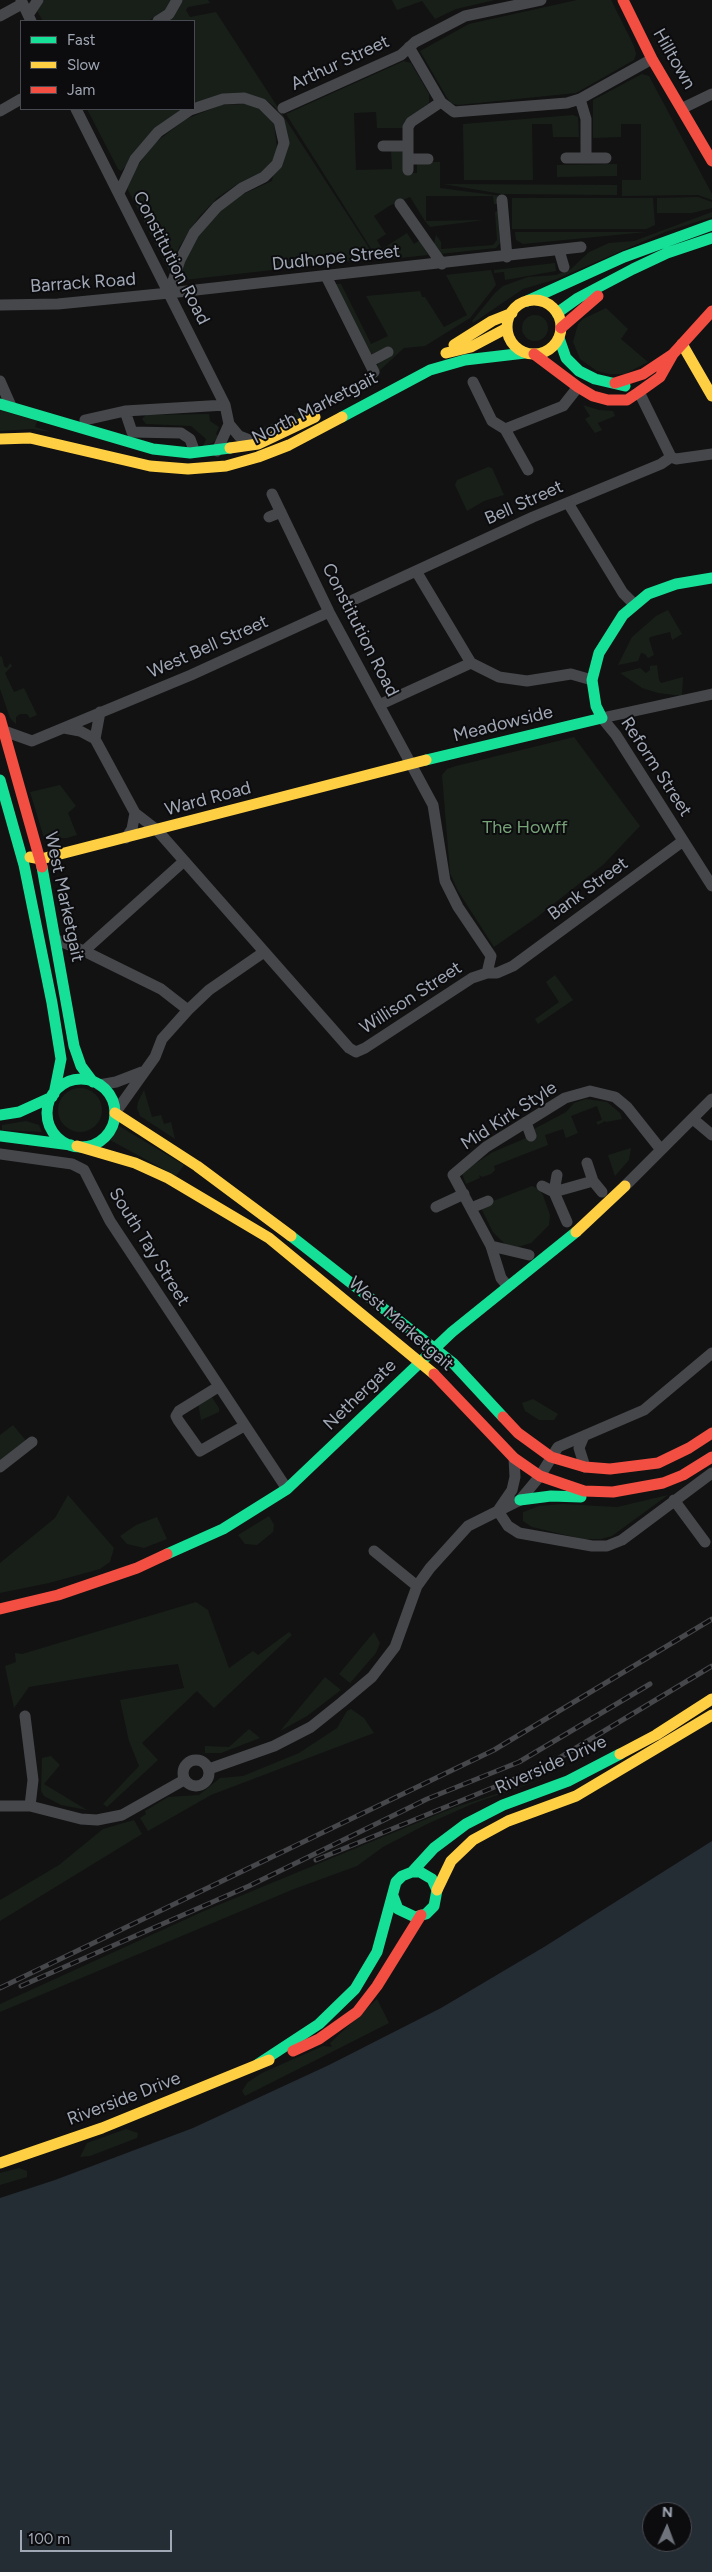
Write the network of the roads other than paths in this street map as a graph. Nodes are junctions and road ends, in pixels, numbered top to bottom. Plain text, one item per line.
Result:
1 (38, 0) edge
2 (177, 0) edge
3 (541, 0) edge
4 (623, 0) edge
5 (22, 2) edge
6 (0, 16) edge
7 (30, 18) edge
8 (160, 20) edge
9 (410, 47) junction
10 (652, 58) junction
11 (712, 94) edge
12 (580, 99) junction
13 (20, 100) edge
14 (441, 102) junction
15 (195, 108) edge
16 (283, 108) dead end
17 (683, 108) junction
18 (76, 110) edge
19 (190, 110) edge
20 (0, 111) edge
21 (383, 146) dead end
22 (408, 146) junction
23 (566, 158) dead end
24 (586, 158) junction
25 (606, 158) dead end
26 (428, 159) dead end
27 (712, 161) edge
28 (118, 193) junction
29 (502, 200) dead end
30 (400, 204) dead end
31 (712, 225) edge
32 (712, 238) edge
33 (581, 247) dead end
34 (559, 250) junction
35 (507, 257) junction
36 (442, 264) junction
37 (564, 267) dead end
38 (326, 276) junction
39 (610, 282) junction
40 (169, 293) junction
41 (527, 302) junction
42 (0, 305) edge
43 (712, 311) edge
44 (512, 313) junction
45 (557, 313) junction
46 (507, 328) junction
47 (560, 333) junction
48 (682, 344) junction
49 (388, 352) dead end
50 (530, 353) junction
51 (673, 354) junction
52 (439, 355) junction
53 (0, 381) edge
54 (615, 383) junction
55 (477, 384) dead end
56 (578, 387) junction
57 (639, 392) junction
58 (712, 396) edge
59 (5, 405) edge
60 (225, 405) junction
61 (125, 411) junction
62 (85, 420) dead end
63 (230, 424) junction
64 (505, 429) junction
65 (0, 439) edge
66 (258, 444) junction
67 (193, 447) dead end
68 (217, 451) junction
69 (712, 454) edge
70 (671, 457) junction
71 (528, 470) dead end
72 (272, 494) dead end
73 (568, 503) junction
74 (281, 512) junction
75 (269, 517) dead end
76 (416, 571) junction
77 (712, 578) edge
78 (353, 600) dead end
79 (634, 604) junction
80 (329, 612) junction
81 (471, 663) junction
82 (592, 680) junction
83 (712, 694) edge
84 (378, 705) junction
85 (100, 712) junction
86 (0, 718) edge
87 (602, 718) junction
88 (64, 728) junction
89 (2, 732) edge
90 (95, 739) junction
91 (412, 764) junction
92 (0, 780) edge
93 (135, 813) junction
94 (157, 830) junction
95 (126, 838) junction
96 (683, 841) junction
97 (18, 844) junction
98 (41, 859) junction
99 (183, 862) junction
100 (712, 886) edge
101 (57, 940) junction
102 (84, 951) junction
103 (264, 952) junction
104 (513, 966) joint
105 (487, 973) junction
106 (189, 1008) junction
107 (142, 1072) junction
108 (96, 1083) junction
109 (53, 1095) junction
110 (712, 1099) edge
111 (115, 1113) junction
112 (0, 1114) edge
113 (693, 1119) junction
114 (526, 1122) junction
115 (712, 1135) edge
116 (0, 1136) edge
117 (531, 1136) dead end
118 (74, 1146) junction
119 (658, 1146) dead end
120 (0, 1154) edge
121 (587, 1163) dead end
122 (557, 1175) dead end
123 (593, 1181) junction
124 (542, 1186) dead end
125 (625, 1186) joint
126 (554, 1192) junction
127 (602, 1192) dead end
128 (464, 1194) junction
129 (488, 1201) dead end
130 (436, 1207) dead end
131 (471, 1208) junction
132 (567, 1222) dead end
133 (491, 1246) junction
134 (529, 1255) dead end
135 (505, 1283) dead end
136 (452, 1332) junction
137 (435, 1348) junction
138 (712, 1353) edge
139 (421, 1361) junction
140 (453, 1363) junction
141 (218, 1387) junction
142 (244, 1426) junction
143 (712, 1433) edge
144 (584, 1436) junction
145 (32, 1442) dead end
146 (551, 1457) junction
147 (712, 1457) edge
148 (514, 1458) junction
149 (585, 1466) junction
150 (0, 1467) edge
151 (712, 1473) edge
152 (540, 1476) junction
153 (287, 1489) junction
154 (613, 1492) junction
155 (520, 1500) junction
156 (674, 1500) junction
157 (498, 1511) junction
158 (705, 1542) dead end
159 (374, 1551) dead end
160 (418, 1586) junction
161 (0, 1609) edge
162 (712, 1699) edge
163 (712, 1715) edge
164 (25, 1716) dead end
165 (209, 1769) junction
166 (184, 1780) junction
167 (0, 1806) edge
168 (30, 1806) junction
169 (412, 1872) junction
170 (438, 1890) junction
171 (393, 1896) junction
172 (421, 1915) junction
173 (258, 2064) junction
174 (0, 2163) edge

1 - 7 street
2 - 8 street
3 - 9 street, Arthur Street
4 - 10 main road, Hilltown
5 - 6 street
5 - 7 street
9 - 14 street
9 - 16 street, Arthur Street
10 - 12 street
10 - 17 main road, Hilltown
11 - 17 street
12 - 14 street
12 - 24 street
13 - 20 street
14 - 22 street
15 - 40 street
17 - 27 main road, Hilltown
18 - 28 street, Constitution Road
19 - 28 street
21 - 22 street
22 - 26 street
23 - 24 street
24 - 25 street
28 - 40 street, Constitution Road
29 - 35 street
30 - 36 street
31 - 41 main road
32 - 39 main road
33 - 34 street, Dudhope Street
34 - 35 street, Dudhope Street
34 - 37 street
35 - 36 street, Dudhope Street
36 - 38 street, Dudhope Street
38 - 40 street, Dudhope Street
38 - 49 street
39 - 45 main road
39 - 47 main road
40 - 42 street, Barrack Road
40 - 60 street, Constitution Road
41 - 44 main road
41 - 45 main road
43 - 48 main road
44 - 46 main road
44 - 52 main road, North Marketgait
45 - 47 main road
46 - 50 main road
46 - 52 main road, North Marketgait
47 - 50 main road
47 - 54 main road
48 - 51 main road
48 - 58 main road
50 - 56 main road
50 - 65 main road, North Marketgait
51 - 54 main road
51 - 57 main road
52 - 66 main road, North Marketgait
53 - 59 street
54 - 57 main road
55 - 64 street
56 - 57 main road
56 - 64 street
57 - 70 street
59 - 68 main road, North Marketgait
60 - 61 street
60 - 63 street, Constitution Road
61 - 62 street
61 - 67 street
63 - 66 street
63 - 68 street
64 - 71 street
66 - 68 main road, North Marketgait
69 - 70 street, Bell Street
70 - 73 street, Bell Street
72 - 74 street, Constitution Road
73 - 76 street, Bell Street
73 - 79 street
74 - 75 street
74 - 80 street, Constitution Road
76 - 78 street, Bell Street
76 - 81 street
77 - 79 main road
79 - 82 main road
80 - 84 street, Constitution Road
80 - 85 street, West Bell Street
81 - 82 street
81 - 84 street
82 - 87 main road
83 - 87 street, Meadowside
84 - 91 street, Constitution Road
85 - 88 street, West Bell Street
85 - 90 street
86 - 89 main road, West Marketgait
87 - 91 main road, Meadowside
87 - 96 street, Reform Street
88 - 89 street, West Bell Street
88 - 90 street
89 - 98 main road, West Marketgait
90 - 93 street
91 - 94 main road, Ward Road
91 - 105 street, Constitution Road
92 - 97 main road, West Marketgait
93 - 94 street
93 - 95 street
94 - 95 main road, Ward Road
94 - 99 street
95 - 98 main road, Ward Road
96 - 100 street, Reform Street
96 - 104 street, Bank Street
97 - 98 main road
97 - 109 main road, West Marketgait
98 - 101 main road, West Marketgait
99 - 102 street
99 - 103 street
101 - 102 street
101 - 108 main road, West Marketgait
102 - 106 street
103 - 105 street, Willison Street
103 - 106 street
104 - 105 street, Willison Street
106 - 107 street
107 - 108 street
107 - 111 street
108 - 109 main road
108 - 111 main road
109 - 112 main road
109 - 118 main road
110 - 113 street, Nethergate
111 - 118 main road
111 - 137 main road, West Marketgait
113 - 115 street
113 - 125 street, Nethergate
114 - 117 street
114 - 119 street, Mid Kirk Style
114 - 128 street, Mid Kirk Style
116 - 118 main road
118 - 139 main road, West Marketgait
120 - 141 street, South Tay Street
121 - 123 street
122 - 126 street
123 - 126 street
123 - 127 street
124 - 126 street
125 - 136 main road, Nethergate
126 - 132 street
128 - 130 street
128 - 131 street
129 - 131 street
131 - 133 street
133 - 134 street
133 - 135 street
136 - 137 main road, Nethergate
136 - 140 main road
137 - 139 main road, Nethergate
137 - 140 main road, West Marketgait
138 - 144 street
139 - 148 main road, West Marketgait
139 - 153 main road, Nethergate
140 - 146 main road, West Marketgait
141 - 142 street, South Tay Street
141 - 142 street
142 - 153 street
143 - 149 main road, West Marketgait
144 - 146 street
144 - 149 street
145 - 150 street
146 - 149 main road, West Marketgait
146 - 152 street
146 - 154 main road
147 - 154 main road, West Marketgait
148 - 152 main road, West Marketgait
148 - 157 street
151 - 156 street
152 - 154 main road, West Marketgait
152 - 155 street
153 - 161 main road, Nethergate
154 - 155 main road
155 - 157 street
156 - 157 street
156 - 158 street
157 - 160 street
159 - 160 street
160 - 165 street
162 - 169 main road, Riverside Drive
163 - 170 main road, Riverside Drive
164 - 168 street
165 - 166 street
165 - 166 street
166 - 168 street
167 - 168 street
169 - 170 main road
169 - 171 main road, Riverside Drive
170 - 172 main road, Riverside Drive
171 - 172 main road
171 - 173 main road, Riverside Drive
172 - 173 main road, Riverside Drive
173 - 174 main road, Riverside Drive

